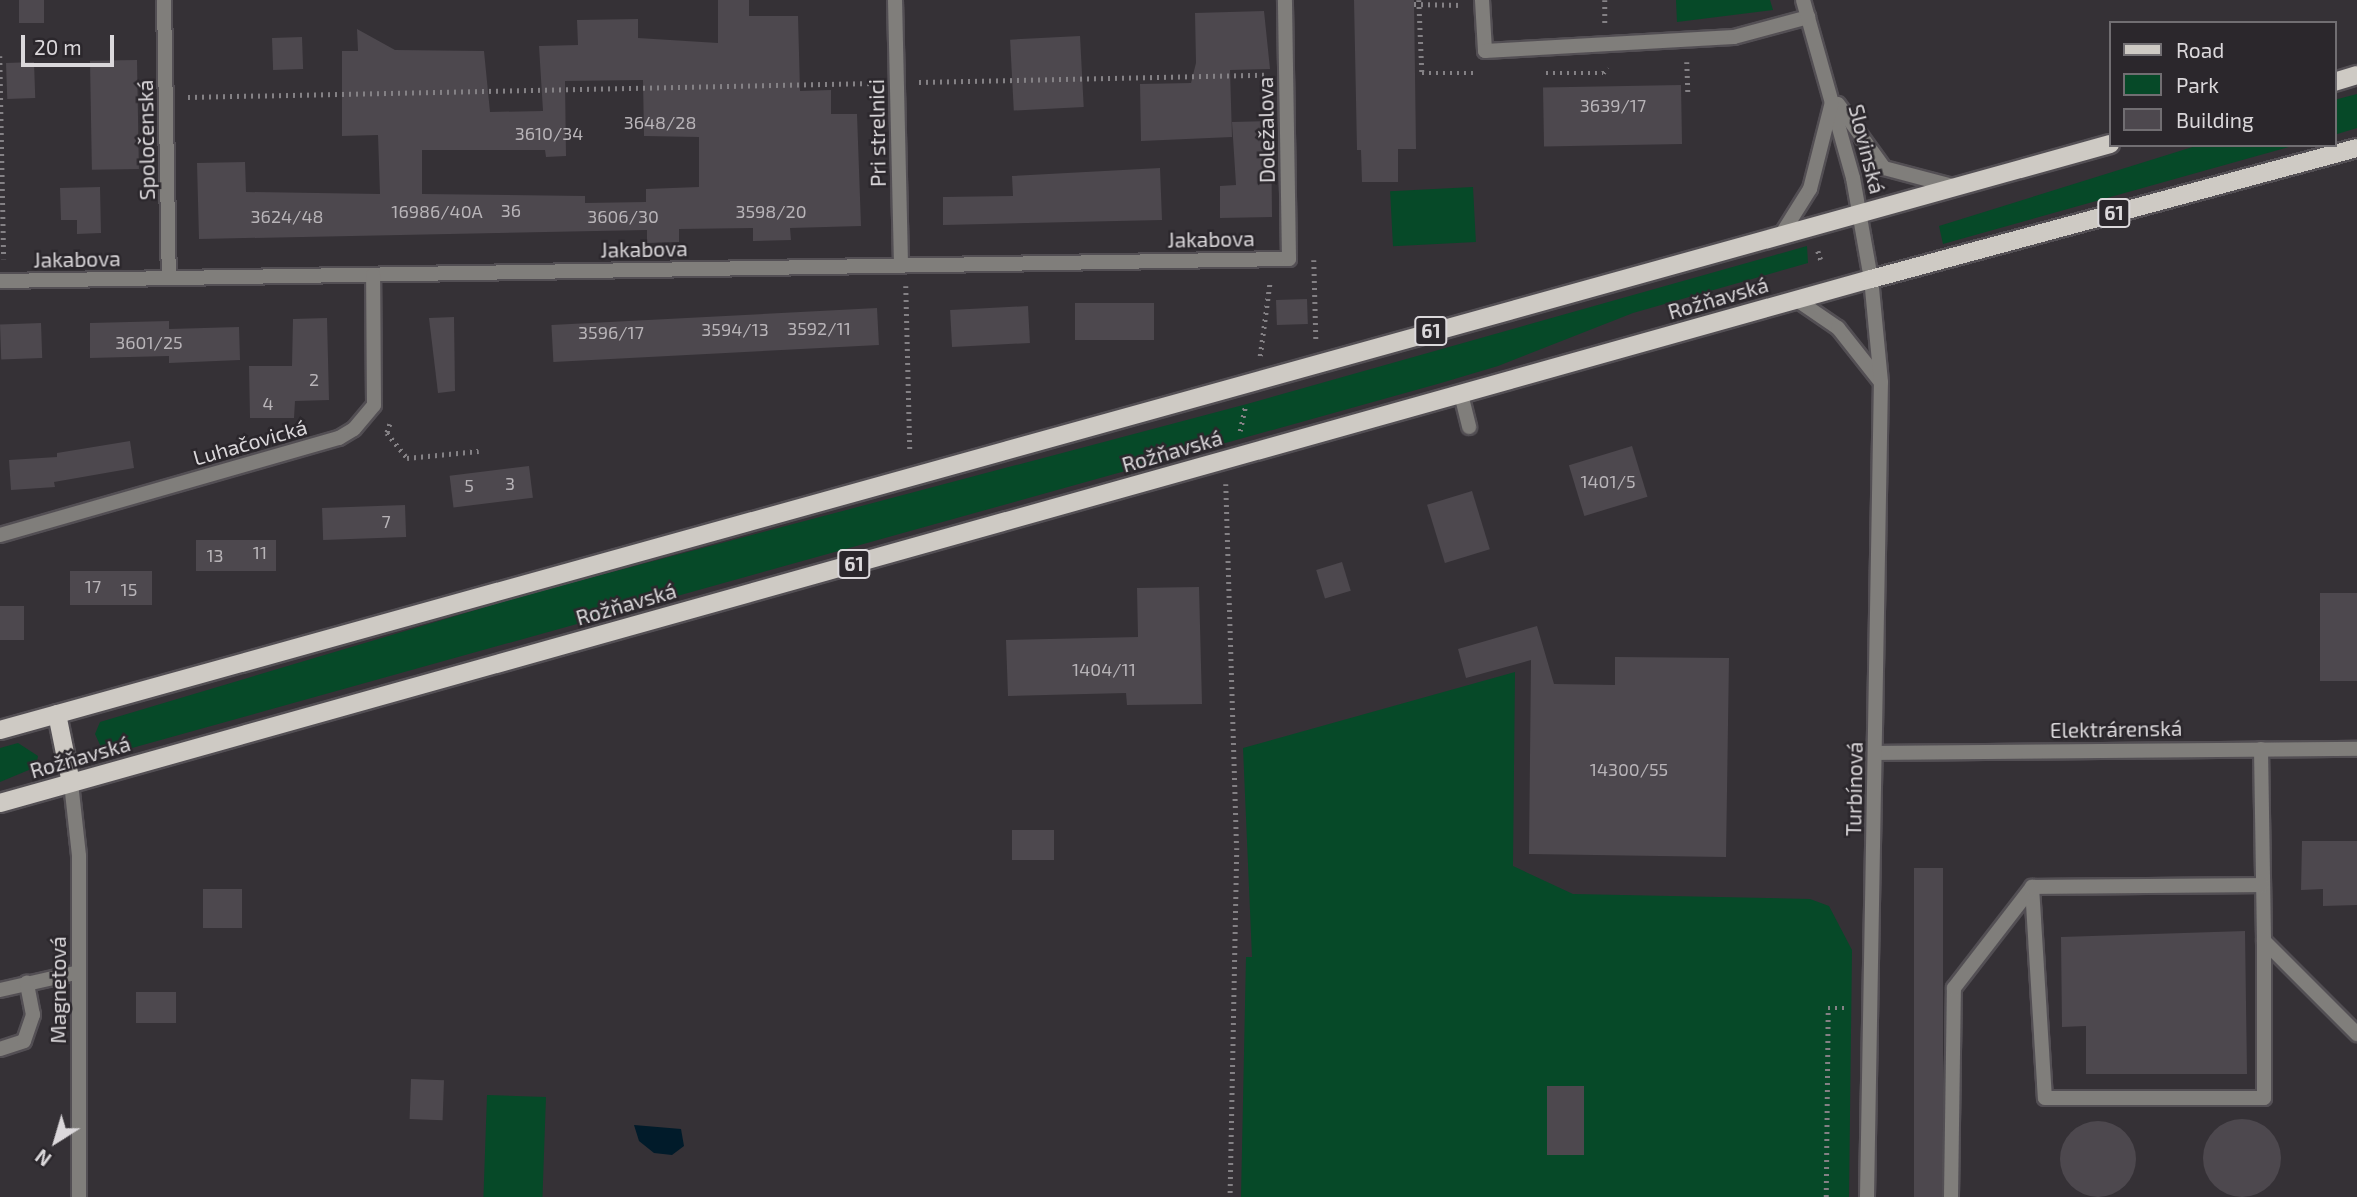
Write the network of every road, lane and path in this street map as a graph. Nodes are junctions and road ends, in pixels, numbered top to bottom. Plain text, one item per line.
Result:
1 (164, 0) edge
2 (895, 0) edge
3 (1285, 0) edge
4 (1803, 0) edge
5 (1482, 2) edge
6 (1414, 4) dead end
7 (1808, 17) junction
8 (1686, 40) junction
9 (0, 56) edge
10 (877, 69) dead end
11 (1286, 74) junction
12 (2357, 75) edge
13 (2336, 81) edge
14 (877, 83) junction
15 (897, 83) junction
16 (1688, 93) dead end
17 (878, 96) dead end
18 (1833, 97) junction
19 (166, 98) junction
20 (2108, 145) edge
21 (2357, 148) edge
22 (1952, 186) junction
23 (1860, 211) junction
24 (1783, 232) junction
25 (4, 256) dead end
26 (1289, 259) junction
27 (18, 261) dead end
28 (0, 262) edge
29 (901, 265) junction
30 (373, 275) junction
31 (169, 278) junction
32 (1871, 279) junction
33 (0, 281) edge
34 (906, 281) dead end
35 (1797, 300) junction
36 (1258, 363) dead end
37 (1881, 382) junction
38 (1461, 394) junction
39 (1247, 404) dead end
40 (393, 411) dead end
41 (1469, 428) dead end
42 (1238, 438) dead end
43 (479, 451) dead end
44 (910, 454) dead end
45 (1224, 491) dead end
46 (0, 536) edge
47 (57, 714) junction
48 (0, 730) edge
49 (2261, 749) junction
50 (2357, 749) edge
51 (1876, 753) junction
52 (71, 783) junction
53 (0, 803) edge
54 (2262, 885) junction
55 (2032, 887) junction
56 (2264, 941) junction
57 (79, 972) junction
58 (27, 983) junction
59 (0, 990) edge
60 (1856, 1008) dead end
61 (2357, 1034) edge
62 (0, 1049) edge
63 (79, 1197) edge
64 (1230, 1197) edge
65 (1826, 1197) edge
66 (1867, 1197) edge
67 (1951, 1197) edge

1 - 19 street, Spoločenská
2 - 15 street, Pri strelnici
3 - 11 street, Doležalova
4 - 7 street, Slovinská
5 - 6 path
5 - 8 street
7 - 8 street
7 - 18 street, Slovinská
8 - 16 path
9 - 25 path
10 - 14 path
11 - 15 path
11 - 26 street, Doležalova
12 - 13 main road
14 - 15 path
14 - 17 path
14 - 19 path
15 - 29 street, Pri strelnici
18 - 22 street, Slovinská
18 - 23 street, Slovinská
18 - 24 street, Slovinská
19 - 31 street, Spoločenská
20 - 22 main road, 61
21 - 32 main road, Rožňavská / 61
22 - 23 main road, 61
23 - 24 main road, 61
23 - 32 street, Slovinská
24 - 47 main road, 61
26 - 29 street, Jakabova
26 - 36 path
27 - 28 path
29 - 30 street, Jakabova
30 - 31 street, Jakabova
30 - 46 street, Luhačovická
31 - 33 street, Jakabova
32 - 35 main road, Rožňavská / 61
32 - 37 street, Turbínová
34 - 44 path
35 - 37 street
35 - 38 main road, Rožňavská / 61
37 - 51 street, Turbínová
38 - 41 street
38 - 52 main road, Rožňavská / 61
39 - 42 path
40 - 43 path
45 - 64 path
47 - 48 main road, 61
47 - 52 main road
49 - 50 street, Elektrárenská
49 - 51 street, Elektrárenská
49 - 54 street
51 - 66 street, Turbínová
52 - 53 main road, Rožňavská / 61
52 - 57 street, Magnetová
54 - 55 street
54 - 56 street
55 - 56 street
55 - 67 street
56 - 61 street
57 - 58 street
57 - 63 street, Magnetová
58 - 59 street
58 - 62 street
60 - 65 path

